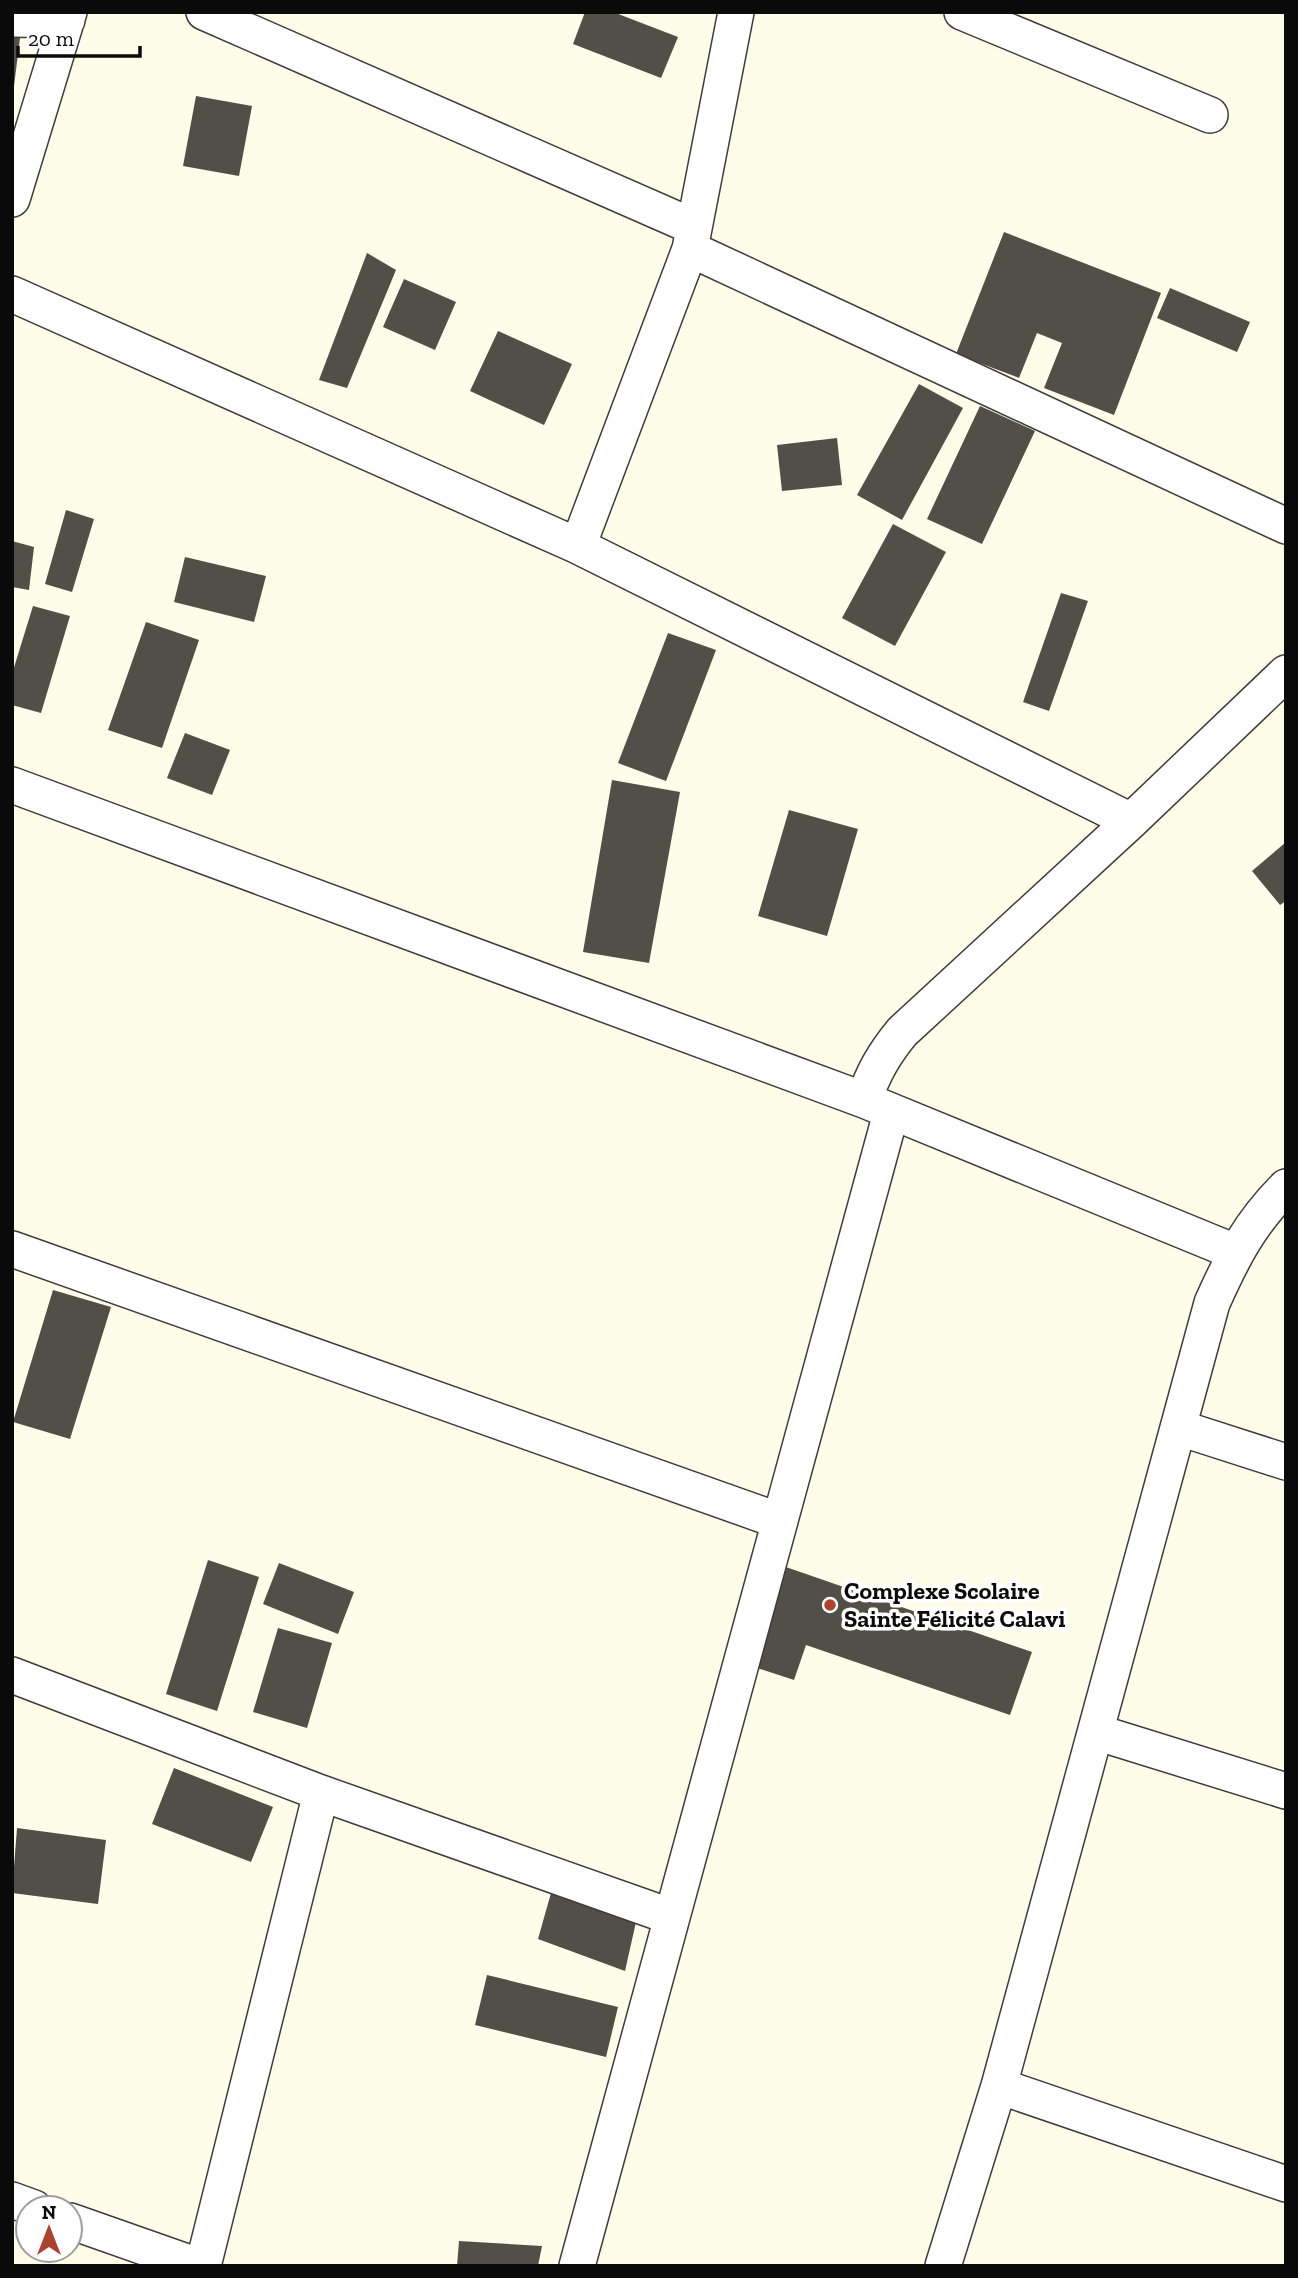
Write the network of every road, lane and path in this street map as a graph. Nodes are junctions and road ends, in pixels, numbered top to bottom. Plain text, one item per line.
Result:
1 (204, 12) edge
2 (736, 12) edge
3 (962, 12) edge
4 (68, 16) edge
5 (12, 19) edge
6 (1210, 115) dead end
7 (12, 199) edge
8 (692, 238) junction
9 (12, 294) edge
10 (1286, 526) edge
11 (579, 546) junction
12 (1286, 673) edge
13 (12, 785) edge
14 (1131, 821) junction
15 (878, 1107) junction
16 (1286, 1187) edge
17 (12, 1250) edge
18 (1235, 1252) junction
19 (1180, 1428) junction
20 (1286, 1462) edge
21 (780, 1521) junction
22 (12, 1675) edge
23 (1096, 1732) junction
24 (1286, 1791) edge
25 (321, 1793) junction
26 (672, 1917) junction
27 (999, 2086) junction
28 (1286, 2184) edge
29 (84, 2226) edge
30 (200, 2266) edge
31 (577, 2266) edge
32 (943, 2266) edge

1 - 8 street
2 - 8 street
3 - 6 street
4 - 5 street
4 - 7 street
8 - 10 street
8 - 11 street
9 - 11 street
11 - 14 street
12 - 14 street
13 - 15 street
14 - 15 street
15 - 18 street
15 - 21 street
16 - 18 street
17 - 21 street
18 - 19 street
19 - 20 street
19 - 23 street
21 - 26 street
22 - 25 street
23 - 24 street
23 - 27 street
25 - 26 street
25 - 30 street
26 - 31 street
27 - 28 street
27 - 32 street
29 - 30 street

